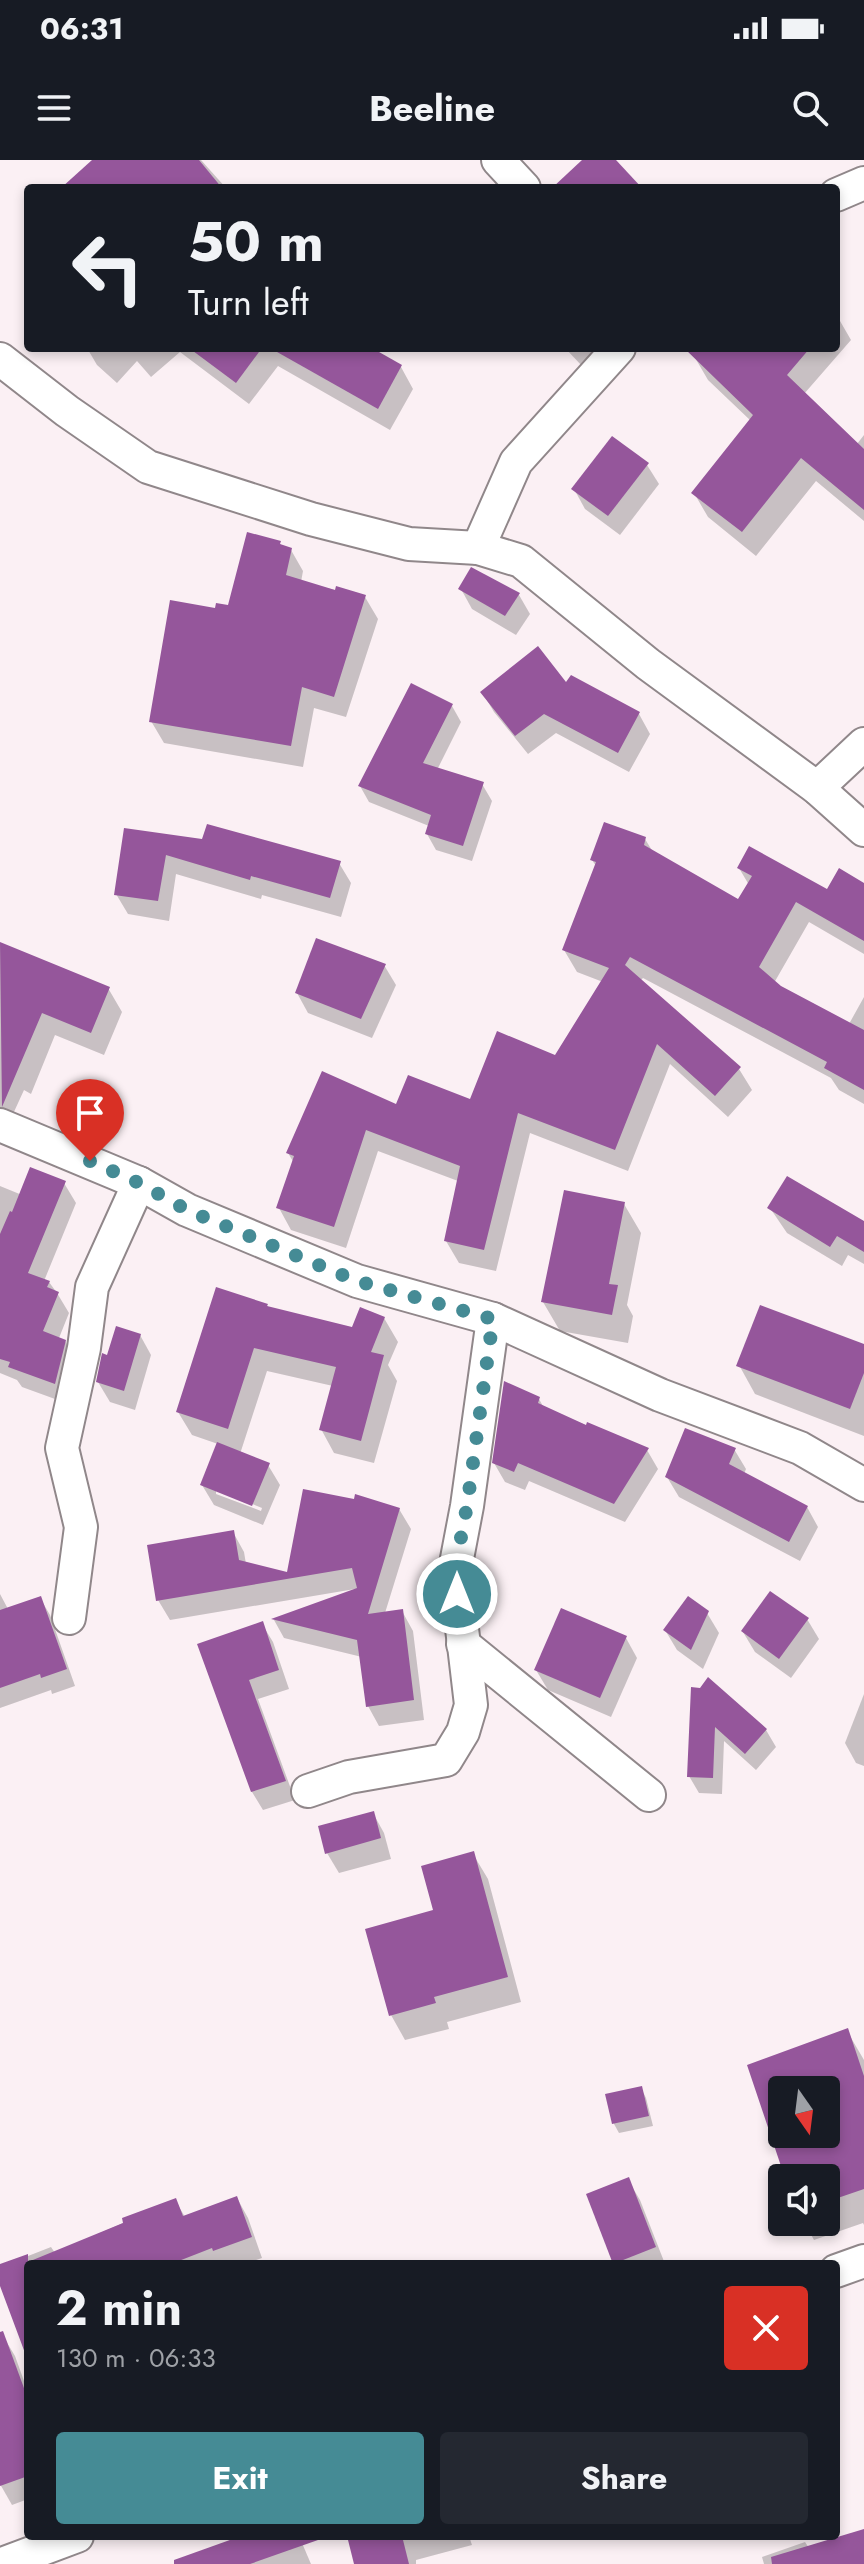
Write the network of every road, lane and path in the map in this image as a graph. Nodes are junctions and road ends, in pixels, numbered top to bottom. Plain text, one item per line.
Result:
1 (498, 160) edge
2 (864, 183) edge
3 (520, 184) edge
4 (840, 193) edge
5 (615, 352) edge
6 (0, 359) edge
7 (478, 548) junction
8 (864, 744) edge
9 (817, 788) junction
10 (864, 830) edge
11 (0, 1125) edge
12 (139, 1183) junction
13 (493, 1319) junction
14 (864, 1485) edge
15 (69, 1618) dead end
16 (463, 1644) junction
17 (308, 1791) dead end
18 (649, 1795) dead end
19 (864, 2261) edge
20 (840, 2270) edge
21 (62, 2540) edge
22 (4, 2555) edge

1 - 3 street
2 - 4 street
5 - 7 street
6 - 7 street
7 - 9 street
8 - 9 street
9 - 10 street
11 - 12 street
12 - 13 street
12 - 15 street
13 - 14 street
13 - 16 street
16 - 17 street
16 - 18 street
19 - 20 street
21 - 22 street

